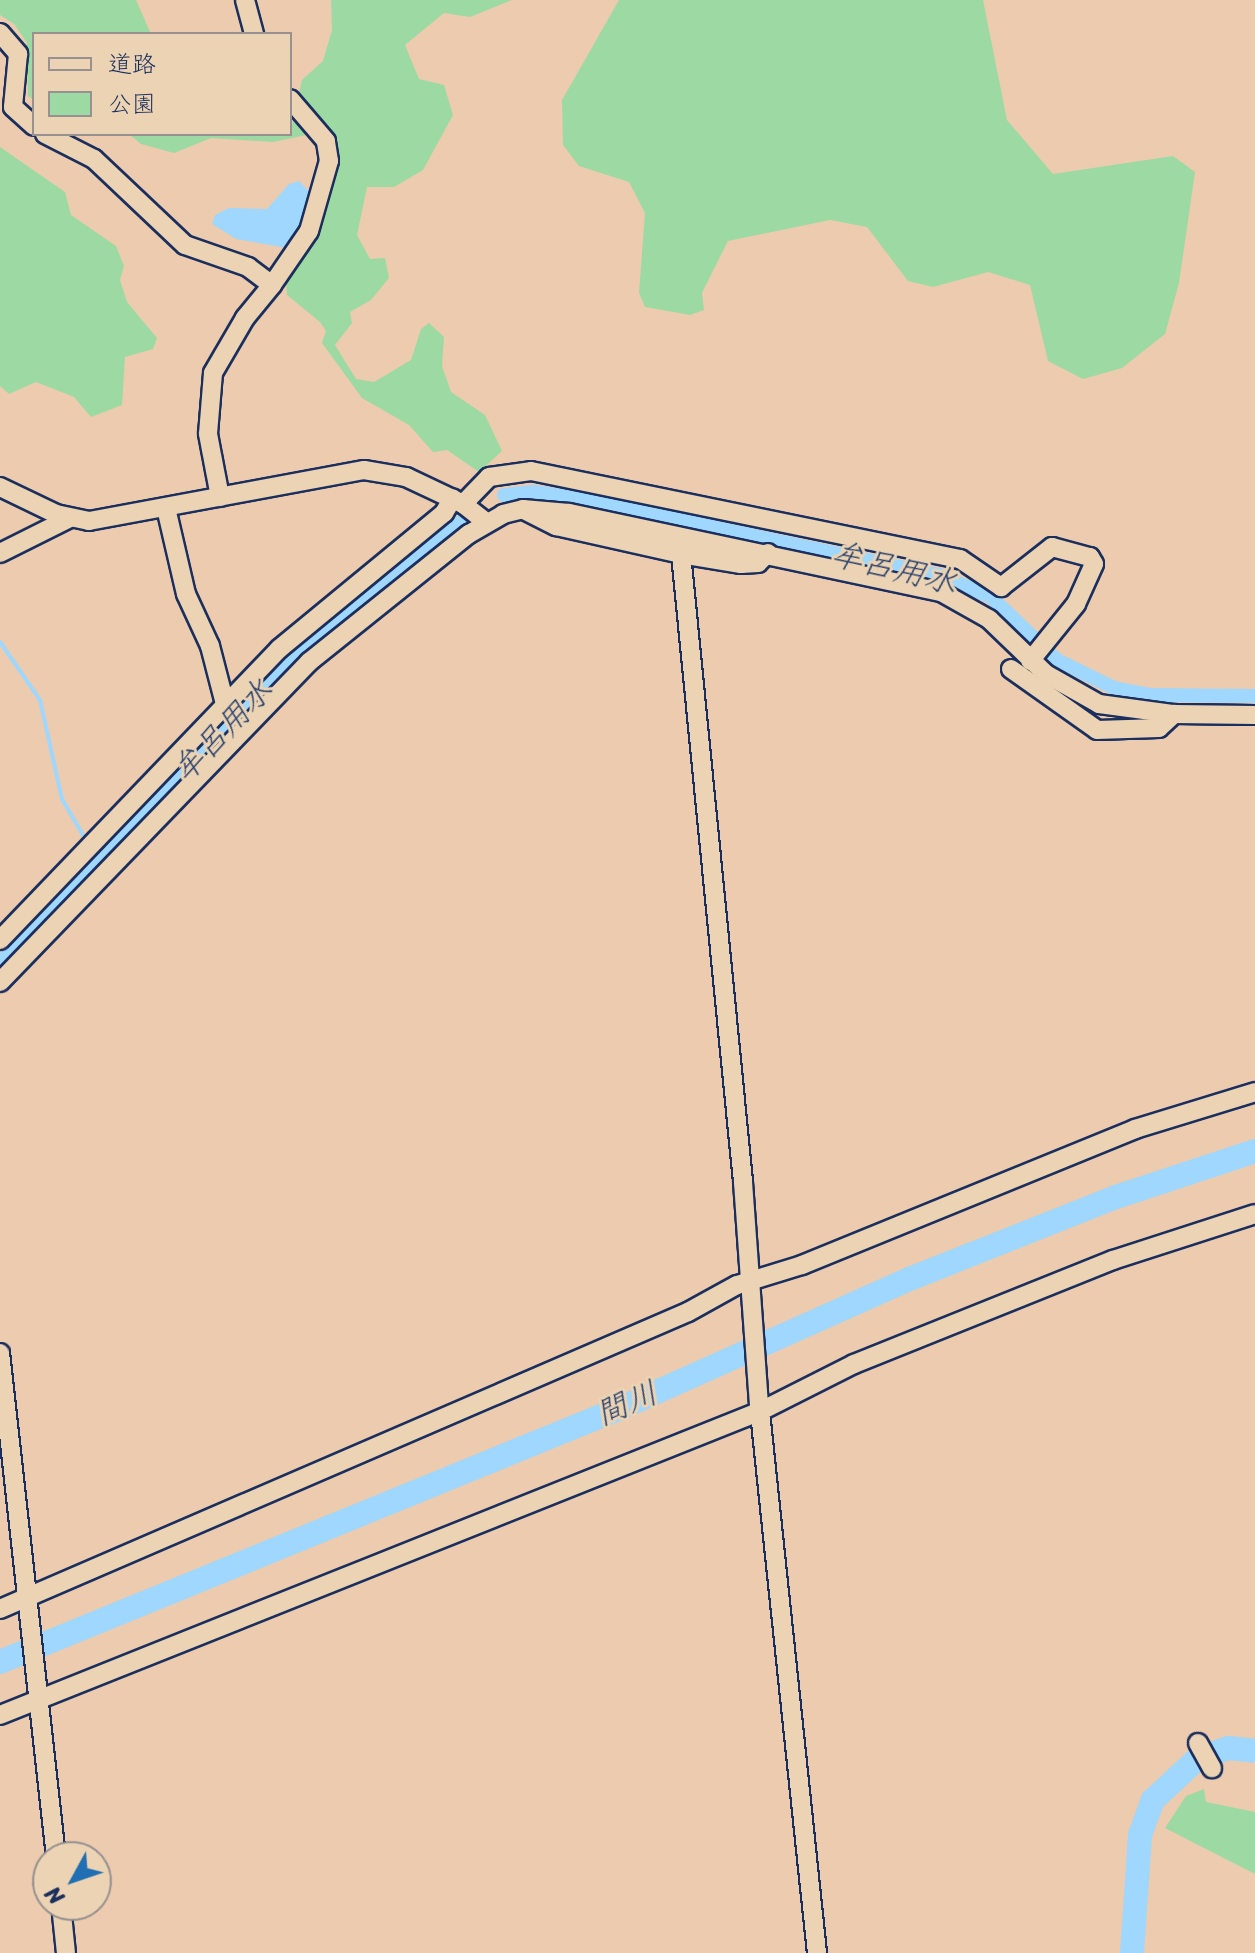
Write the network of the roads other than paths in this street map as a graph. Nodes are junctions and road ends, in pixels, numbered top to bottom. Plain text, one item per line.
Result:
1 (245, 0) edge
2 (253, 32) edge
3 (0, 33) edge
4 (292, 101) edge
5 (32, 124) edge
6 (49, 136) edge
7 (272, 285) junction
8 (0, 487) edge
9 (220, 497) junction
10 (458, 501) junction
11 (166, 508) junction
12 (523, 509) junction
13 (647, 511) junction
14 (68, 519) junction
15 (486, 522) junction
16 (0, 553) edge
17 (768, 553) junction
18 (681, 554) junction
19 (976, 590) junction
20 (1032, 657) junction
21 (1011, 669) dead end
22 (225, 704) junction
23 (1174, 714) junction
24 (1255, 715) edge
25 (92, 859) junction
26 (0, 940) edge
27 (0, 982) edge
28 (1255, 1092) edge
29 (1255, 1214) edge
30 (750, 1284) junction
31 (0, 1353) edge
32 (760, 1407) junction
33 (26, 1599) junction
34 (1, 1607) edge
35 (38, 1699) junction
36 (0, 1715) edge
37 (1198, 1743) dead end
38 (1211, 1766) dead end
39 (54, 1841) edge
40 (63, 1921) edge
41 (66, 1953) edge
42 (817, 1953) edge

1 - 2 street
3 - 5 street
4 - 7 street
6 - 7 street
7 - 9 street
8 - 14 street
9 - 10 street
9 - 11 street
10 - 13 street
10 - 15 street
10 - 22 street
11 - 14 street
11 - 22 street
12 - 13 street
12 - 15 street
12 - 18 street
13 - 17 street
13 - 19 street
14 - 16 street
15 - 25 street
17 - 18 street
17 - 19 street
18 - 30 street
19 - 20 street
19 - 20 street
20 - 23 street
21 - 23 street
22 - 25 street
23 - 24 street
25 - 26 street
25 - 27 street
28 - 30 street
29 - 32 street
30 - 32 street
30 - 33 street
31 - 33 street
32 - 35 street
32 - 42 street
33 - 34 street
33 - 35 street
35 - 36 street
35 - 39 street
37 - 38 street
40 - 41 street

